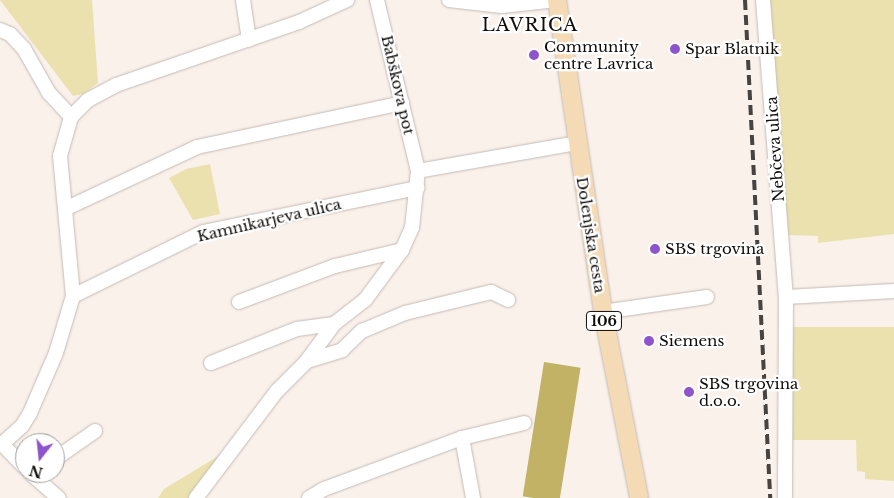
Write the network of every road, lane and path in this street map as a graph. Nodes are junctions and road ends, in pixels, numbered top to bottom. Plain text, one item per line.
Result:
1 (243, 0) edge
2 (347, 0) edge
3 (377, 0) edge
4 (449, 0) edge
5 (557, 0) edge
6 (764, 0) edge
7 (0, 30) edge
8 (249, 40) junction
9 (402, 103) junction
10 (71, 117) junction
11 (577, 143) junction
12 (418, 170) junction
13 (418, 188) junction
14 (67, 208) junction
15 (402, 250) junction
16 (894, 291) edge
17 (73, 296) junction
18 (707, 297) dead end
19 (786, 297) junction
20 (508, 300) dead end
21 (239, 302) dead end
22 (603, 312) junction
23 (334, 324) junction
24 (306, 362) junction
25 (211, 363) dead end
26 (524, 423) dead end
27 (95, 431) dead end
28 (462, 438) junction
29 (1, 444) edge
30 (65, 452) edge
31 (15, 458) edge
32 (42, 483) edge
33 (59, 498) edge
34 (196, 498) edge
35 (309, 498) edge
36 (473, 498) edge
37 (639, 498) edge
38 (785, 498) edge

1 - 8 street
2 - 8 street
3 - 9 street, Babškova pot
4 - 5 street
5 - 11 main road, Dolenjska cesta / 106
6 - 19 street, Nebčeva ulica
7 - 10 street
8 - 10 street
9 - 12 street, Babškova pot
9 - 14 street
10 - 14 street
11 - 12 street
11 - 22 main road, Dolenjska cesta / 106
12 - 13 street, Babškova pot
13 - 15 street, Babškova pot
13 - 17 street, Kamnikarjeva ulica
14 - 17 street
15 - 21 street
15 - 23 street, Babškova pot
16 - 19 street
17 - 29 street
18 - 22 street
19 - 38 street, Nebčeva ulica
20 - 24 street, Babškova pot
22 - 37 main road, Dolenjska cesta / 106
23 - 24 street, Babškova pot
23 - 25 street, Babškova pot
24 - 34 street, Babškova pot
26 - 28 street
27 - 30 street
28 - 35 street
28 - 36 street
29 - 31 street
32 - 33 street

